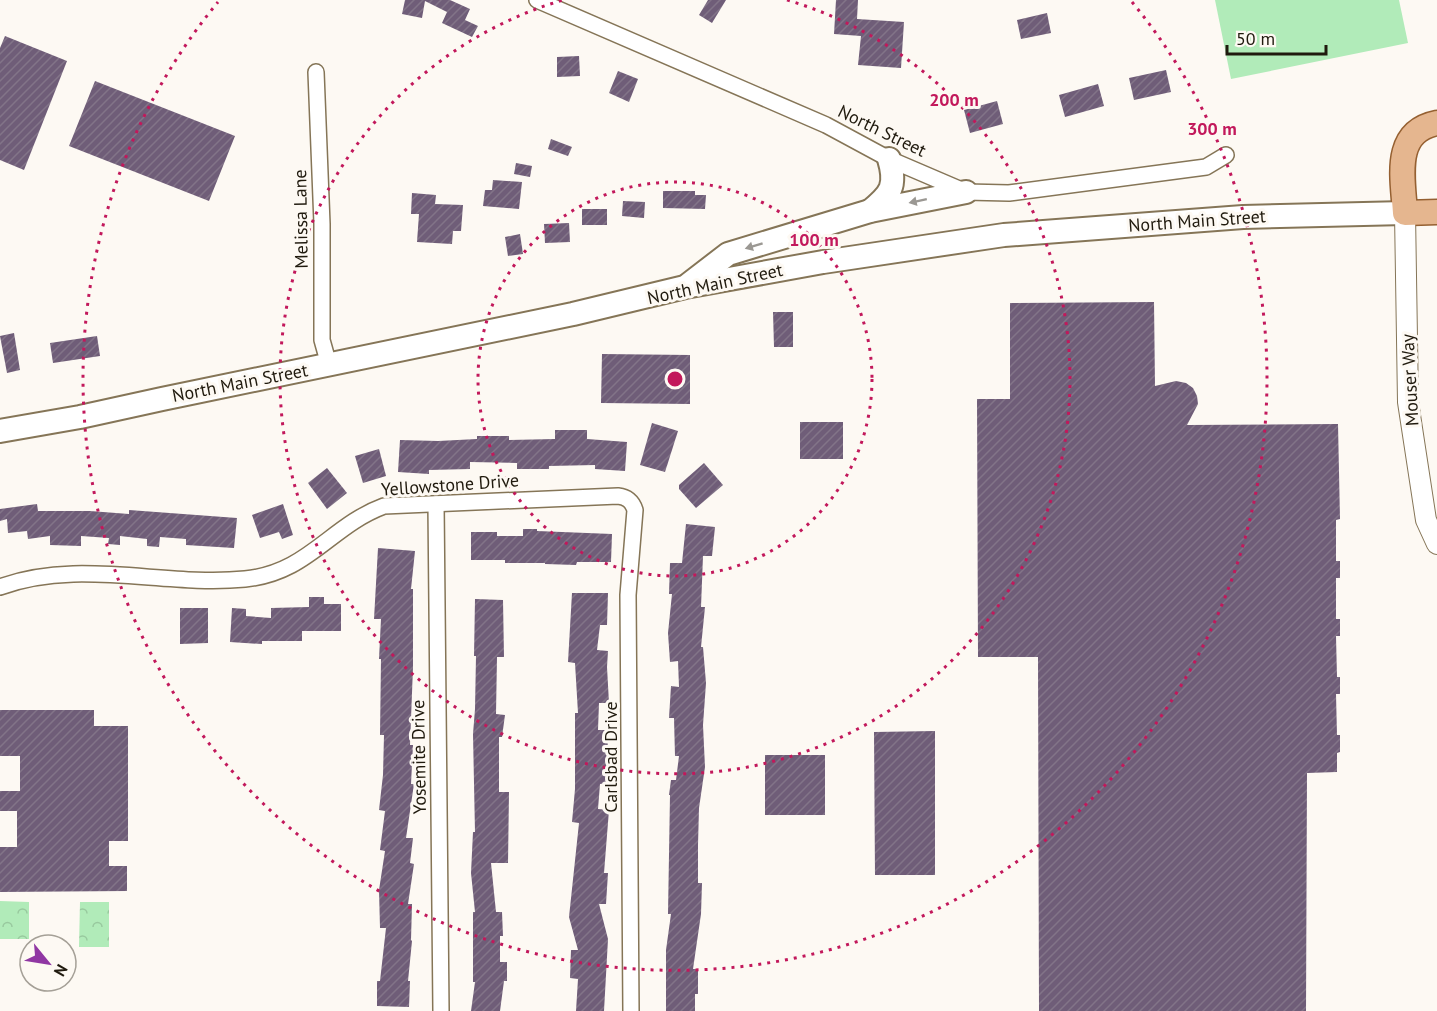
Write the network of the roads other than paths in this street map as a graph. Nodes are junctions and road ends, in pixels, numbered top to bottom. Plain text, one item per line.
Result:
1 (537, 0) edge
2 (316, 72) dead end
3 (1437, 123) edge
4 (1226, 155) dead end
5 (889, 159) junction
6 (966, 192) junction
7 (870, 211) junction
8 (1437, 212) edge
9 (1405, 213) junction
10 (685, 287) junction
11 (329, 365) junction
12 (0, 431) edge
13 (436, 504) junction
14 (633, 504) joint
15 (1437, 544) edge
16 (0, 587) edge
17 (441, 1011) edge
18 (631, 1011) edge

1 - 5 street, North Street
2 - 11 street, Melissa Lane
3 - 9 main road
4 - 6 street, North Street
5 - 6 street, North Street
5 - 7 main road
6 -> 7 main road
7 -> 10 main road
8 - 9 main road
9 - 10 main road, North Main Street
9 - 15 street, Mouser Way
10 - 11 main road, North Main Street
11 - 12 main road, North Main Street
13 - 14 street, Yellowstone Drive
13 - 16 street, Yellowstone Drive
13 - 17 street, Yosemite Drive
14 - 18 street, Carlsbad Drive

